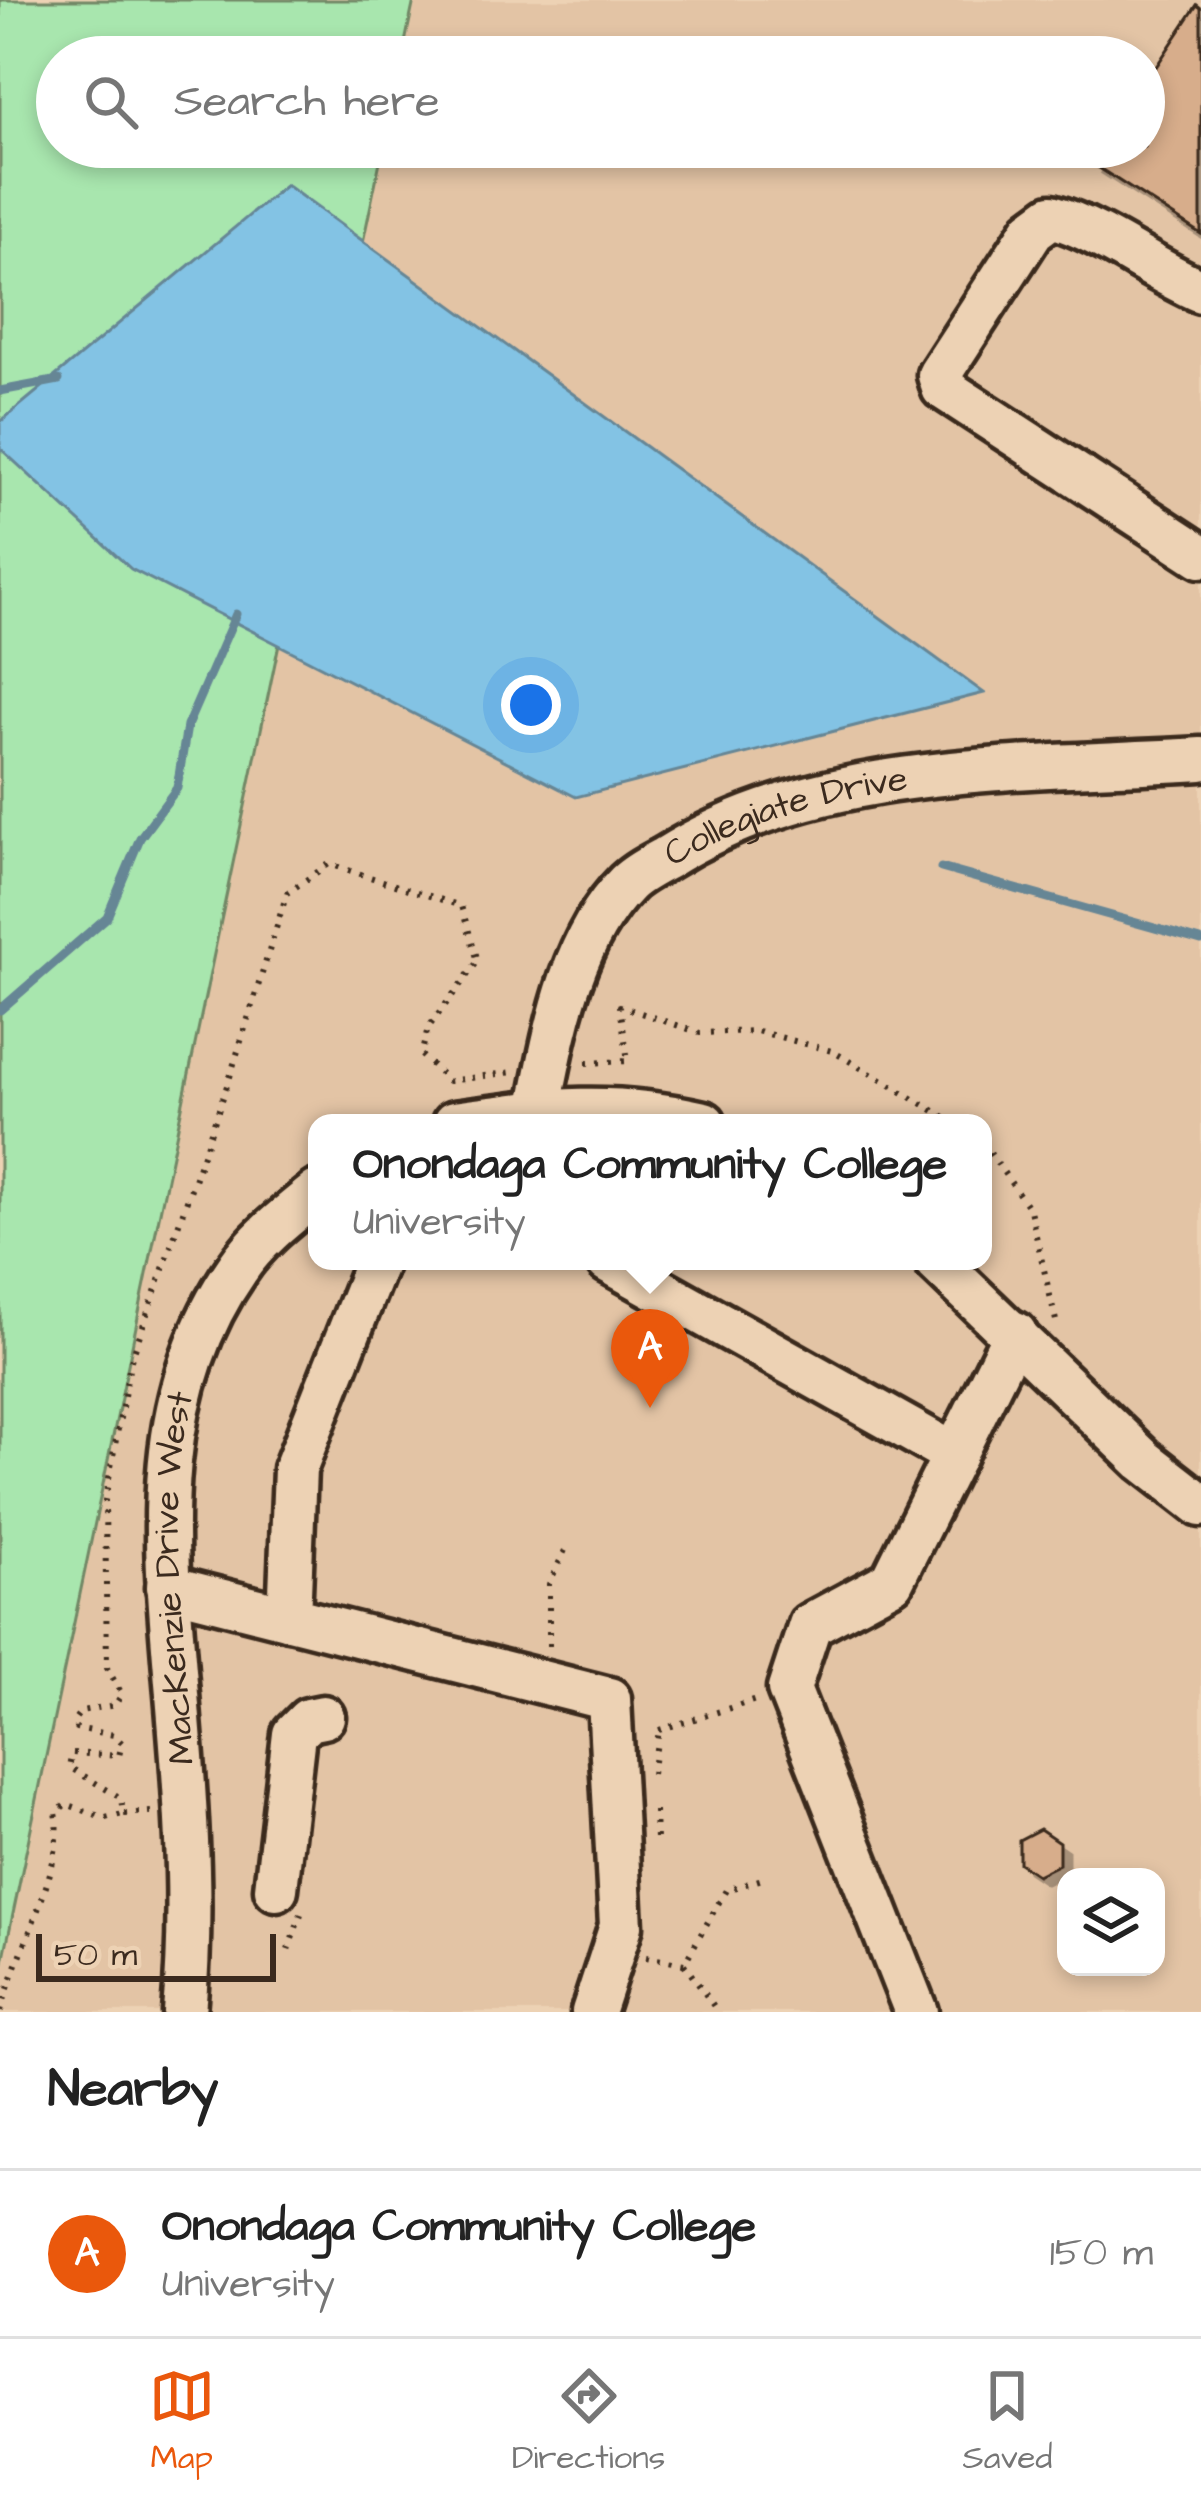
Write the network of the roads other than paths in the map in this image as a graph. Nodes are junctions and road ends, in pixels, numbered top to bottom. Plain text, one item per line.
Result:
1 (1201, 292) edge
2 (1201, 556) edge
3 (1201, 759) edge
4 (539, 1111) junction
5 (518, 1114) edge
6 (665, 1114) edge
7 (308, 1200) edge
8 (372, 1270) edge
9 (624, 1270) edge
10 (946, 1270) edge
11 (1015, 1334) junction
12 (955, 1455) junction
13 (1201, 1504) edge
14 (169, 1587) junction
15 (289, 1618) junction
16 (323, 1717) dead end
17 (291, 1894) road end
18 (184, 2012) edge
19 (593, 2012) edge
20 (916, 2012) edge

1 - 2 street
3 - 4 street, Collegiate Drive
4 - 5 street
4 - 6 street
7 - 14 street, MacKenzie Drive West
8 - 15 street
9 - 12 street
10 - 11 street
11 - 12 street
11 - 13 street
12 - 20 street
14 - 15 street
14 - 18 street, MacKenzie Drive West
15 - 19 street
16 - 17 street

